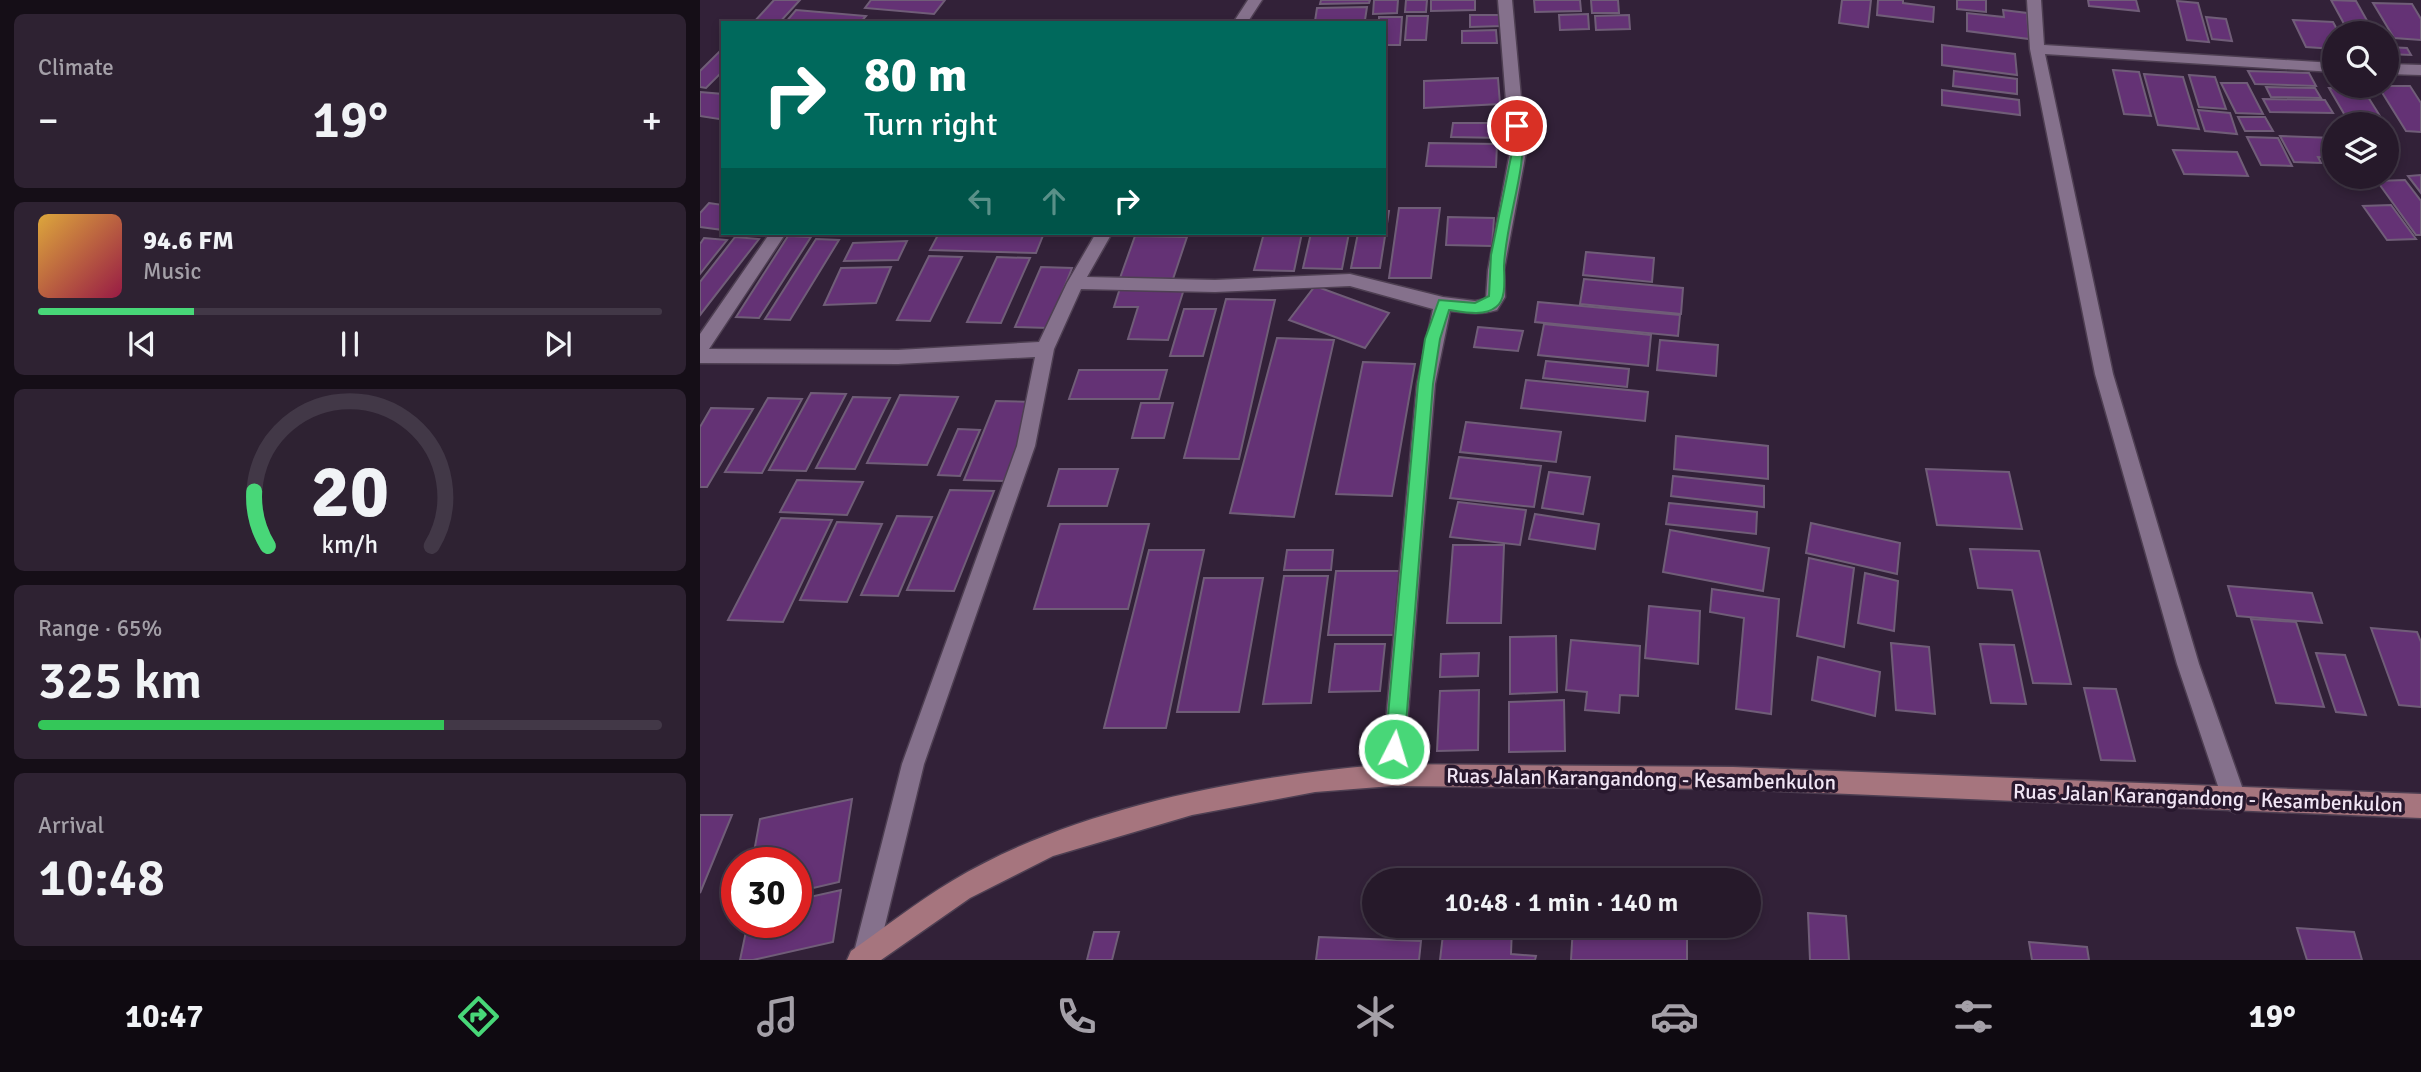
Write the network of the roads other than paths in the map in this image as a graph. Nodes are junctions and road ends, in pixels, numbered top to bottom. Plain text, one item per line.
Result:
1 (1255, 0) edge
2 (1506, 0) edge
3 (2034, 0) edge
4 (1241, 21) edge
5 (2037, 49) junction
6 (2322, 66) edge
7 (2399, 69) edge
8 (2421, 70) edge
9 (777, 235) edge
10 (1103, 235) edge
11 (1075, 283) junction
12 (1444, 304) junction
13 (700, 348) edge
14 (1045, 349) junction
15 (700, 356) edge
16 (1392, 775) junction
17 (2235, 801) junction
18 (2421, 806) edge
19 (862, 959) edge

1 - 4 street
2 - 12 street
3 - 5 street
5 - 6 street
5 - 17 street
7 - 8 street
9 - 13 street
10 - 11 street
11 - 12 street
11 - 14 street
12 - 16 street
14 - 15 street
14 - 19 street
16 - 17 main road, Ruas Jalan Karangandong - Kesambenkulon
16 - 19 main road, Ruas Jalan Karangandong - Kesambenkulon
17 - 18 main road, Ruas Jalan Karangandong - Kesambenkulon

